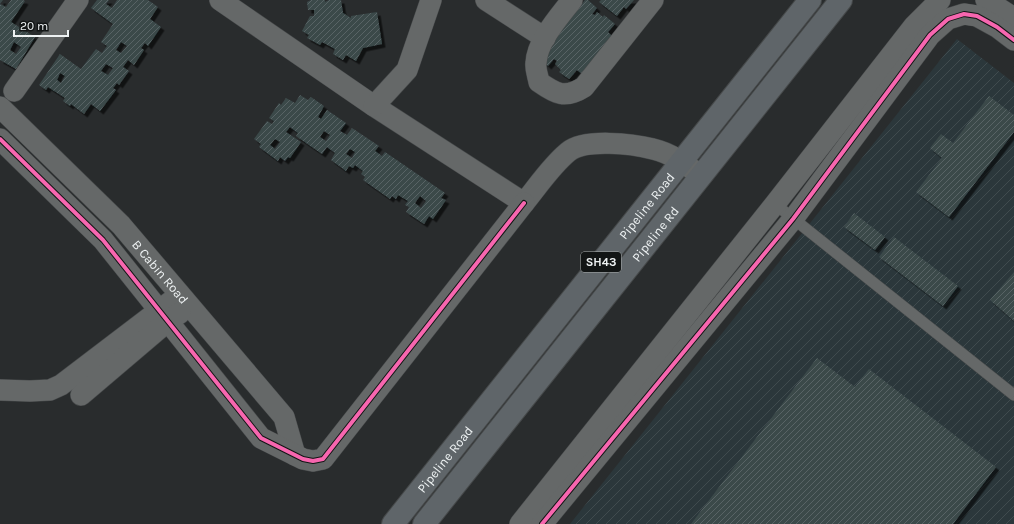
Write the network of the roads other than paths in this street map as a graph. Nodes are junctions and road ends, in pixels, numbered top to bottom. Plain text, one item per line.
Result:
1 (78, 0) edge
2 (220, 0) edge
3 (431, 0) edge
4 (486, 0) edge
5 (572, 0) edge
6 (653, 0) edge
7 (810, 0) edge
8 (841, 0) edge
9 (940, 0) edge
10 (986, 0) edge
11 (965, 7) edge
12 (1014, 18) edge
13 (545, 38) junction
14 (1014, 40) edge
15 (869, 83) junction
16 (14, 91) dead end
17 (885, 96) junction
18 (374, 106) junction
19 (0, 107) edge
20 (0, 139) edge
21 (682, 161) junction
22 (701, 176) junction
23 (524, 203) junction
24 (775, 204) junction
25 (793, 218) junction
26 (121, 225) junction
27 (103, 240) junction
28 (185, 300) junction
29 (163, 316) junction
30 (0, 390) edge
31 (81, 395) dead end
32 (1014, 395) edge
33 (295, 455) junction
34 (393, 524) edge
35 (424, 524) edge
36 (520, 524) edge
37 (542, 524) edge

1 - 16 street
2 - 18 street
3 - 18 street
4 - 13 street
5 - 13 street
6 - 13 street
7 - 21 main road, Pipeline Road / SH43
8 - 22 main road, Pipeline Rd / SH43
9 - 15 street
10 - 12 street
11 - 14 street
11 - 17 street
15 - 17 street
15 - 24 street
17 - 25 street
18 - 23 street
19 - 26 street, B Cabin Road
20 - 27 street
21 - 22 street
21 - 23 street
21 - 34 main road, Pipeline Road / SH43
22 - 35 main road, Pipeline Rd / SH43
23 - 33 street
24 - 25 lane
24 - 36 street
25 - 32 lane
25 - 37 street
26 - 27 street
26 - 28 street, B Cabin Road
27 - 29 street
28 - 29 street
28 - 33 street, B Cabin Road
29 - 30 street
29 - 31 street
29 - 33 street

